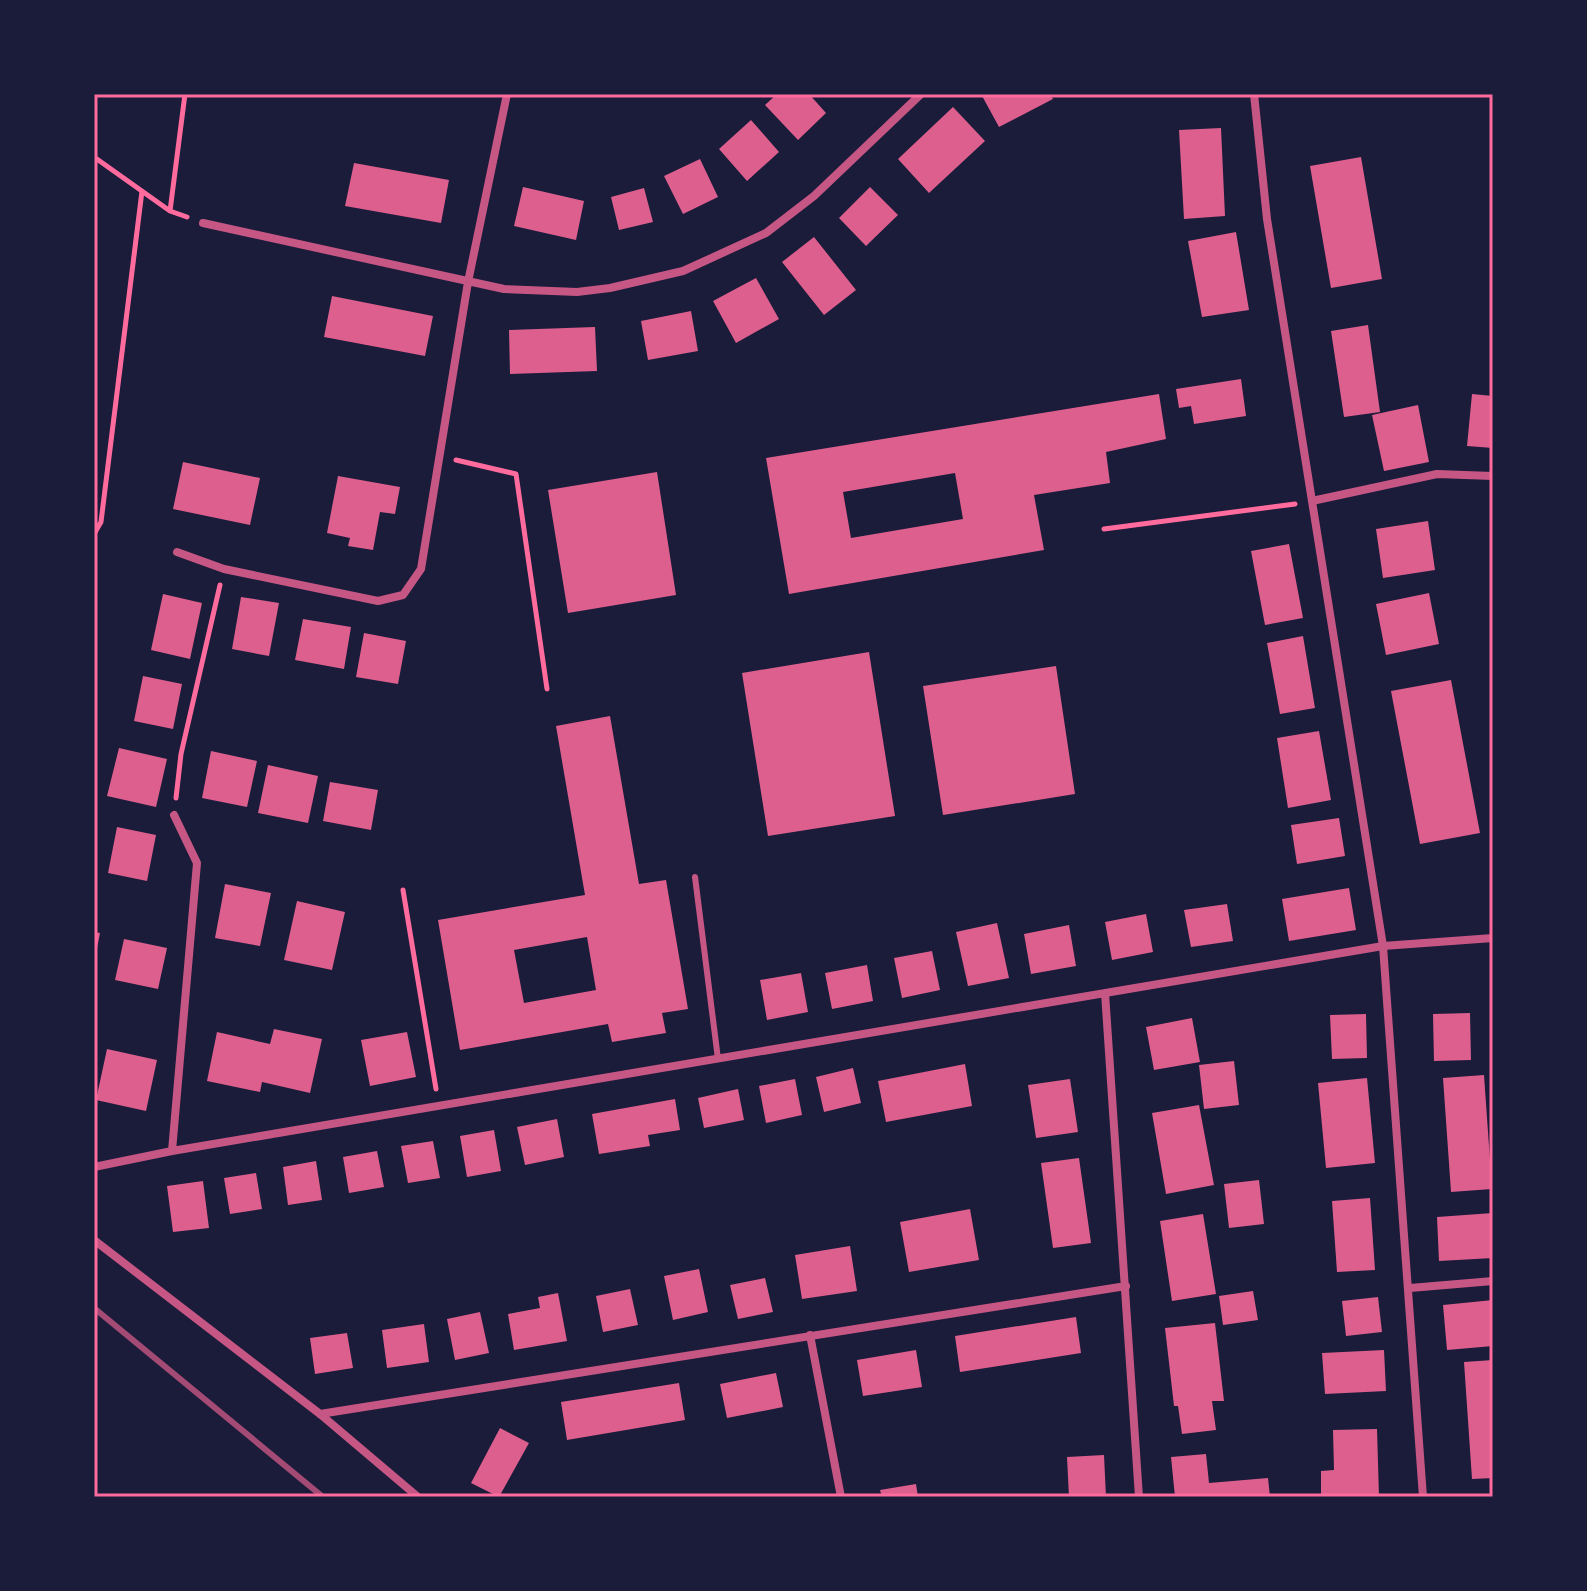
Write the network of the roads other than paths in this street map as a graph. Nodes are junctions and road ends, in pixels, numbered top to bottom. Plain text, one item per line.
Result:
1 (507, 94) edge
2 (921, 94) edge
3 (1254, 94) edge
4 (203, 223) dead end
5 (468, 282) junction
6 (1493, 476) edge
7 (1312, 501) junction
8 (177, 552) dead end
9 (174, 815) road end
10 (695, 877) dead end
11 (1493, 938) edge
12 (1383, 946) junction
13 (1105, 993) junction
14 (718, 1059) junction
15 (172, 1151) junction
16 (94, 1167) edge
17 (94, 1240) edge
18 (1493, 1281) edge
19 (1126, 1286) junction
20 (1410, 1288) junction
21 (810, 1335) junction
22 (320, 1414) junction
23 (418, 1497) edge
24 (841, 1497) edge
25 (1139, 1497) edge
26 (1423, 1497) edge

1 - 5 street
2 - 5 street
3 - 7 street
4 - 5 street
5 - 8 street
6 - 7 street
7 - 12 street
9 - 15 street
10 - 14 lane
11 - 12 street
12 - 13 street
12 - 20 street
13 - 14 street
13 - 19 street
14 - 15 street
15 - 16 street
17 - 22 street
18 - 20 street
19 - 21 street
19 - 25 street
20 - 26 street
21 - 22 street
21 - 24 street
22 - 23 street

